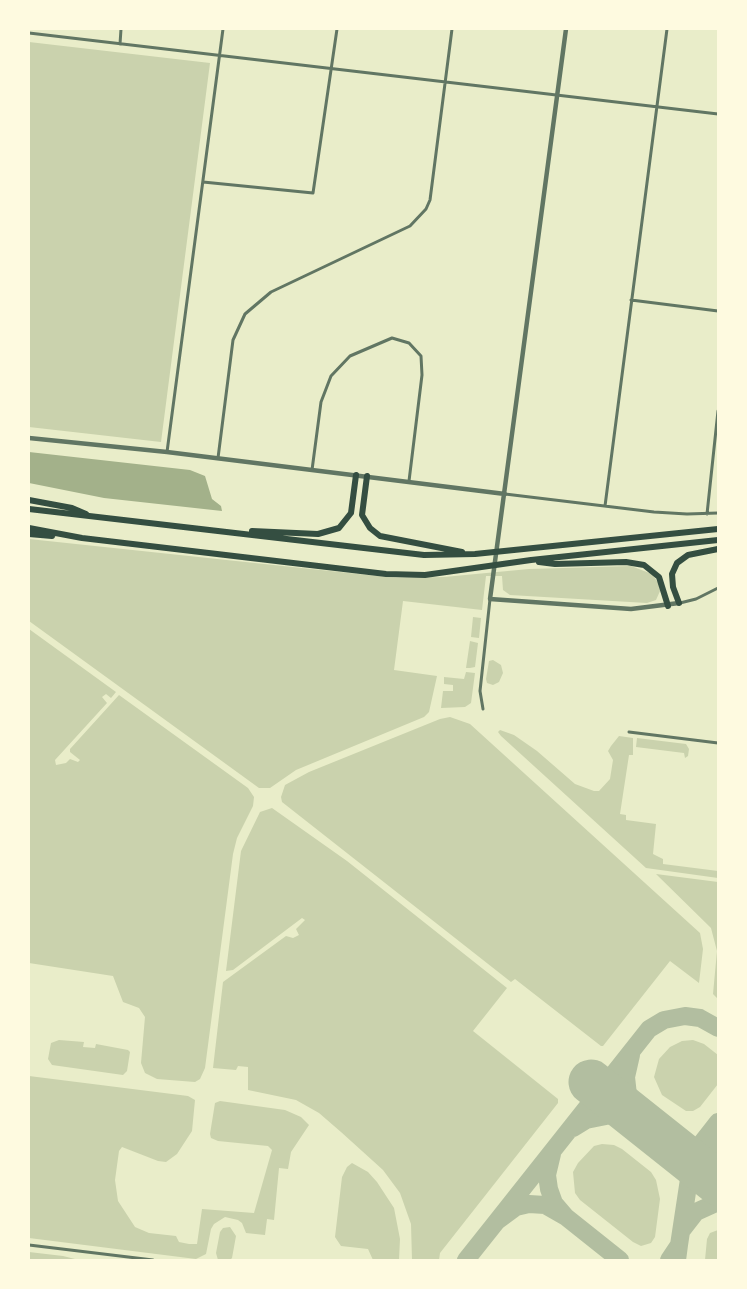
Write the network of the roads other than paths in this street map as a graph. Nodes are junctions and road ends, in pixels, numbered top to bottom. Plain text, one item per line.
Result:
1 (122, 29) edge
2 (223, 29) edge
3 (337, 29) edge
4 (452, 29) edge
5 (566, 29) edge
6 (667, 29) edge
7 (29, 33) edge
8 (120, 44) junction
9 (220, 55) junction
10 (332, 68) junction
11 (445, 81) junction
12 (557, 95) junction
13 (657, 107) junction
14 (718, 114) edge
15 (203, 182) junction
16 (631, 300) junction
17 (718, 311) edge
18 (718, 411) edge
19 (29, 438) edge
20 (167, 452) junction
21 (218, 458) junction
22 (312, 470) junction
23 (356, 475) junction
24 (367, 476) junction
25 (409, 481) junction
26 (505, 494) junction
27 (29, 500) edge
28 (605, 506) junction
29 (29, 509) edge
30 (718, 513) edge
31 (707, 514) junction
32 (94, 517) junction
33 (29, 528) edge
34 (718, 528) edge
35 (204, 529) junction
36 (29, 534) edge
37 (82, 538) junction
38 (718, 540) edge
39 (718, 549) edge
40 (475, 554) junction
41 (531, 560) junction
42 (718, 588) edge
43 (490, 599) junction
44 (679, 604) junction
45 (668, 606) junction
46 (483, 709) dead end
47 (629, 732) dead end
48 (718, 743) edge
49 (29, 1246) edge
50 (153, 1260) edge

1 - 8 street
2 - 9 street
3 - 10 street
4 - 11 street
5 - 12 street
6 - 13 street
7 - 8 street
8 - 9 street
9 - 10 street
9 - 15 street
10 - 11 street
10 - 15 street
11 - 12 street
11 - 21 street
12 - 13 street
12 - 26 street
13 - 14 street
13 - 16 street
15 - 20 street
16 - 17 street
16 - 28 street
18 - 31 street
19 - 20 street
20 - 21 street
21 - 22 street
22 - 23 street
22 - 25 street
23 - 24 street
23 - 35 highway
24 - 25 street
24 - 40 highway
25 - 26 street
26 - 28 street
26 - 43 street
27 - 32 highway
28 - 31 street
29 - 32 highway
30 - 31 street
32 - 35 highway
33 - 37 highway
34 - 40 highway
35 - 40 highway
36 - 37 highway
37 - 41 highway
38 - 41 highway
39 - 44 highway
41 - 45 highway
42 - 44 street
43 - 45 street
43 - 46 street
44 - 45 street
47 - 48 street
49 - 50 street

